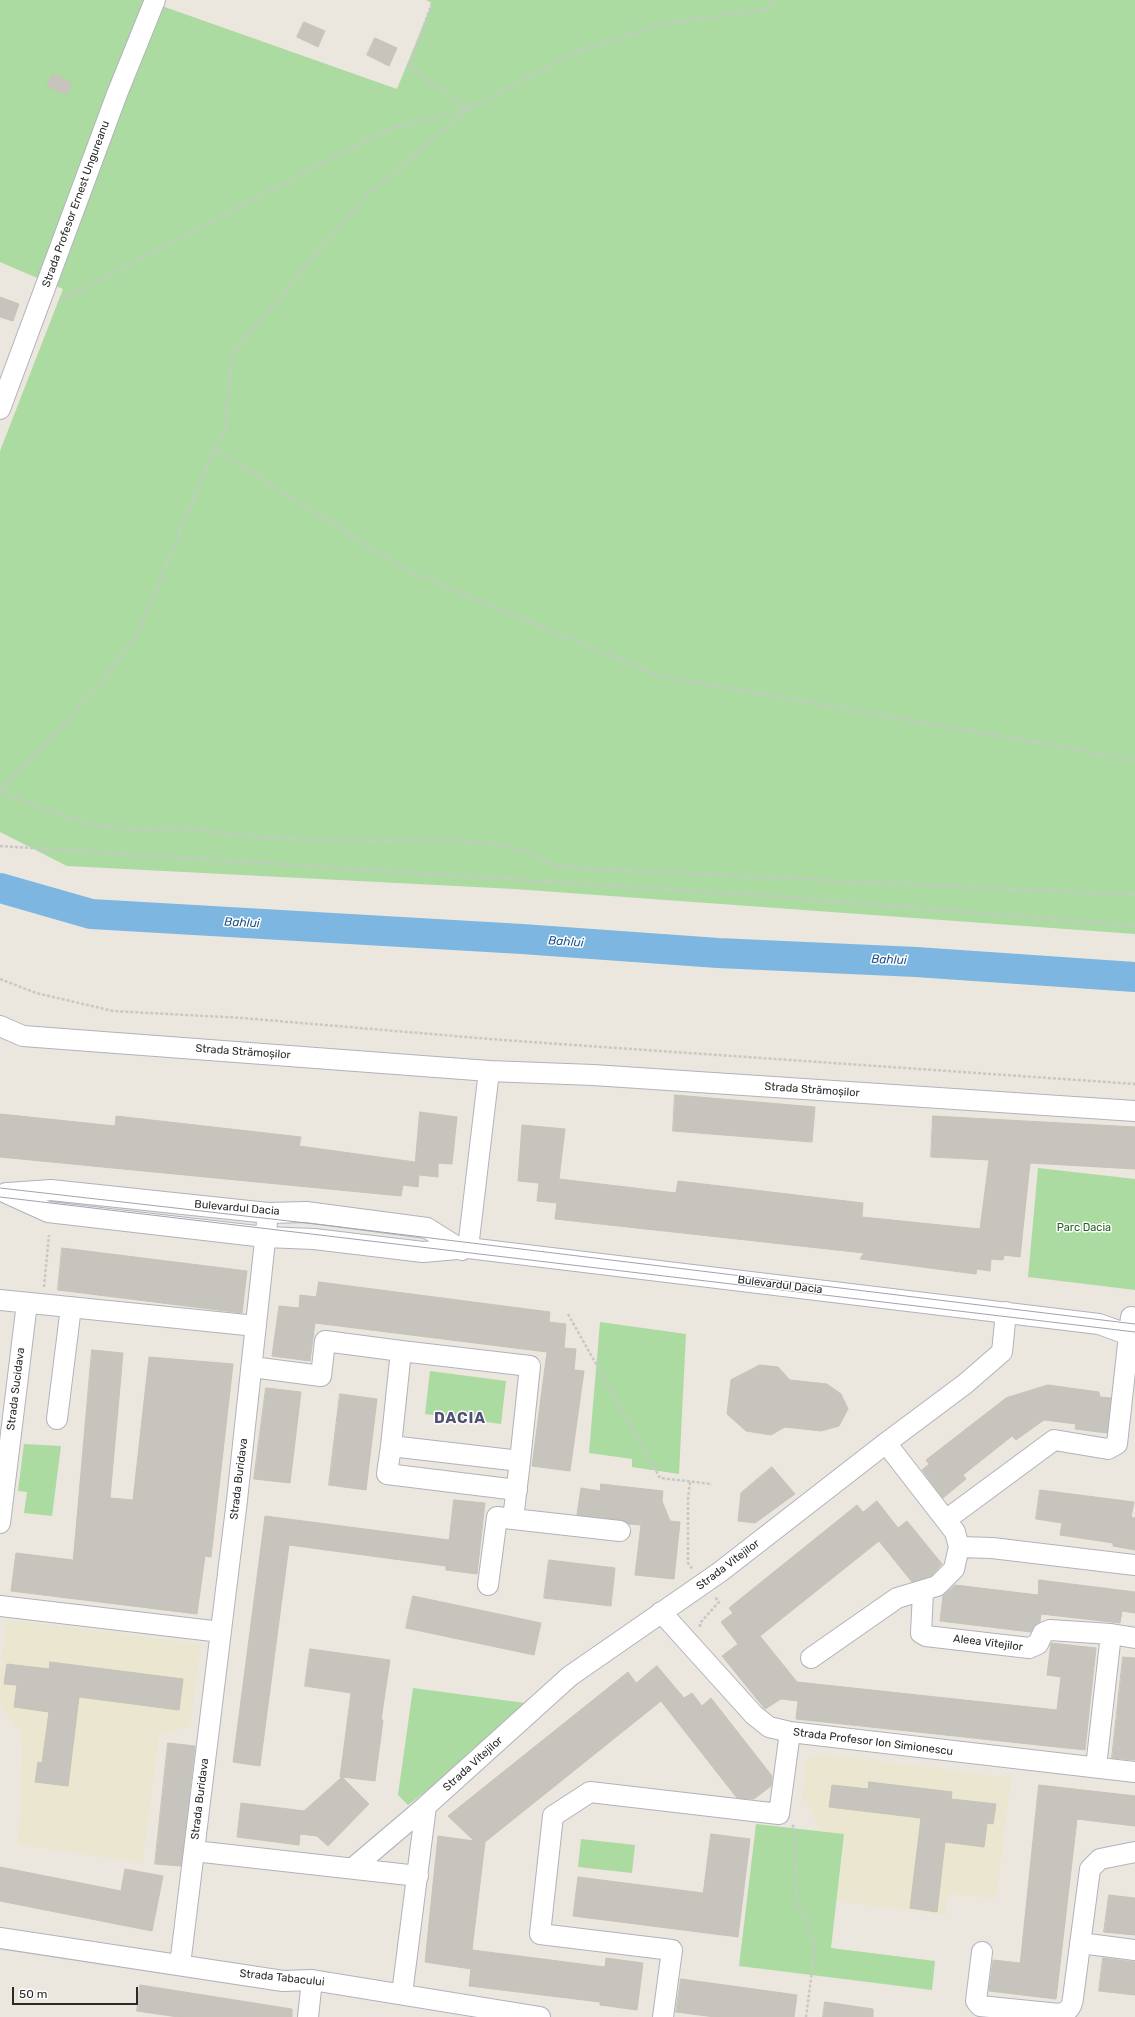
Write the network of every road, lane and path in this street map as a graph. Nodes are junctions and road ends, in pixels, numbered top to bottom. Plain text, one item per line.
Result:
1 (154, 0) edge
2 (433, 0) edge
3 (776, 0) edge
4 (468, 108) junction
5 (36, 313) junction
6 (0, 409) edge
7 (214, 449) junction
8 (1135, 760) edge
9 (0, 791) edge
10 (0, 846) edge
11 (1135, 895) edge
12 (1135, 926) edge
13 (0, 979) edge
14 (0, 1026) edge
15 (489, 1071) junction
16 (1135, 1084) edge
17 (1135, 1111) edge
18 (3, 1193) edge
19 (268, 1213) junction
20 (49, 1235) dead end
21 (265, 1237) junction
22 (465, 1249) junction
23 (0, 1300) edge
24 (35, 1303) junction
25 (71, 1307) junction
26 (1006, 1312) junction
27 (568, 1314) dead end
28 (256, 1326) junction
29 (1132, 1327) edge
30 (401, 1351) junction
31 (252, 1367) junction
32 (57, 1419) dead end
33 (886, 1443) junction
34 (390, 1446) junction
35 (520, 1461) junction
36 (712, 1484) dead end
37 (517, 1490) junction
38 (513, 1519) junction
39 (947, 1519) junction
40 (0, 1523) edge
41 (620, 1531) dead end
42 (959, 1547) junction
43 (1135, 1565) edge
44 (488, 1585) dead end
45 (923, 1592) junction
46 (0, 1606) edge
47 (661, 1612) junction
48 (221, 1632) junction
49 (1111, 1634) junction
50 (1135, 1638) edge
51 (811, 1658) dead end
52 (790, 1732) junction
53 (1096, 1767) junction
54 (1135, 1772) edge
55 (426, 1806) junction
56 (779, 1814) junction
57 (194, 1851) junction
58 (1135, 1852) edge
59 (353, 1868) junction
60 (418, 1876) junction
61 (0, 1938) edge
62 (1080, 1943) junction
63 (1135, 1950) edge
64 (982, 1952) dead end
65 (180, 1965) junction
66 (312, 1980) junction
67 (402, 1994) junction
68 (308, 2017) edge
69 (540, 2017) edge
70 (663, 2017) edge
71 (806, 2017) edge

1 - 5 street, Strada Profesor Ernest Ungureanu
2 - 4 path
3 - 4 path
4 - 5 path
4 - 7 path
5 - 6 street, Strada Profesor Ernest Ungureanu
7 - 8 path
7 - 9 path
9 - 11 path
10 - 12 path
13 - 16 path
14 - 15 street, Strada Strămoșilor
15 - 17 street, Strada Strămoșilor
15 - 22 street
18 - 19 street, Bulevardul Dacia
18 - 21 street, Bulevardul Dacia
19 - 21 street, Strada Buridava
19 - 22 street, Bulevardul Dacia
20 - 24 path
21 - 22 street, Bulevardul Dacia
21 - 28 street, Strada Buridava
22 - 26 street, Bulevardul Dacia
23 - 24 street
24 - 25 street
24 - 40 street, Strada Sucidava
25 - 28 street
25 - 32 street
26 - 29 street, Bulevardul Dacia
26 - 33 street, Strada Vitejilor
27 - 36 path
28 - 31 street, Strada Buridava
29 - 39 street
30 - 31 street
30 - 34 street
30 - 35 street
31 - 48 street, Strada Buridava
33 - 39 street
33 - 47 street, Strada Vitejilor
34 - 35 street
34 - 37 street
35 - 37 street
37 - 38 street
38 - 41 street
38 - 44 street
39 - 42 street
42 - 43 street
42 - 45 street
45 - 49 street, Aleea Vitejilor
45 - 51 street
46 - 48 street
47 - 52 street, Strada Profesor Ion Simionescu
47 - 55 street, Strada Vitejilor
48 - 57 street, Strada Buridava
49 - 50 street, Aleea Vitejilor
49 - 53 street
52 - 53 street, Strada Profesor Ion Simionescu
52 - 56 street
53 - 54 street, Strada Profesor Ion Simionescu
55 - 59 street, Strada Vitejilor
55 - 60 street
56 - 70 street
56 - 71 path
57 - 59 street
57 - 65 street, Strada Buridava
58 - 62 street
59 - 60 street
60 - 67 street
61 - 65 street, Strada Tabacului
62 - 63 street
62 - 64 street
65 - 66 street, Strada Tabacului
66 - 67 street, Strada Tabacului
66 - 68 street
67 - 69 street, Strada Tabacului

